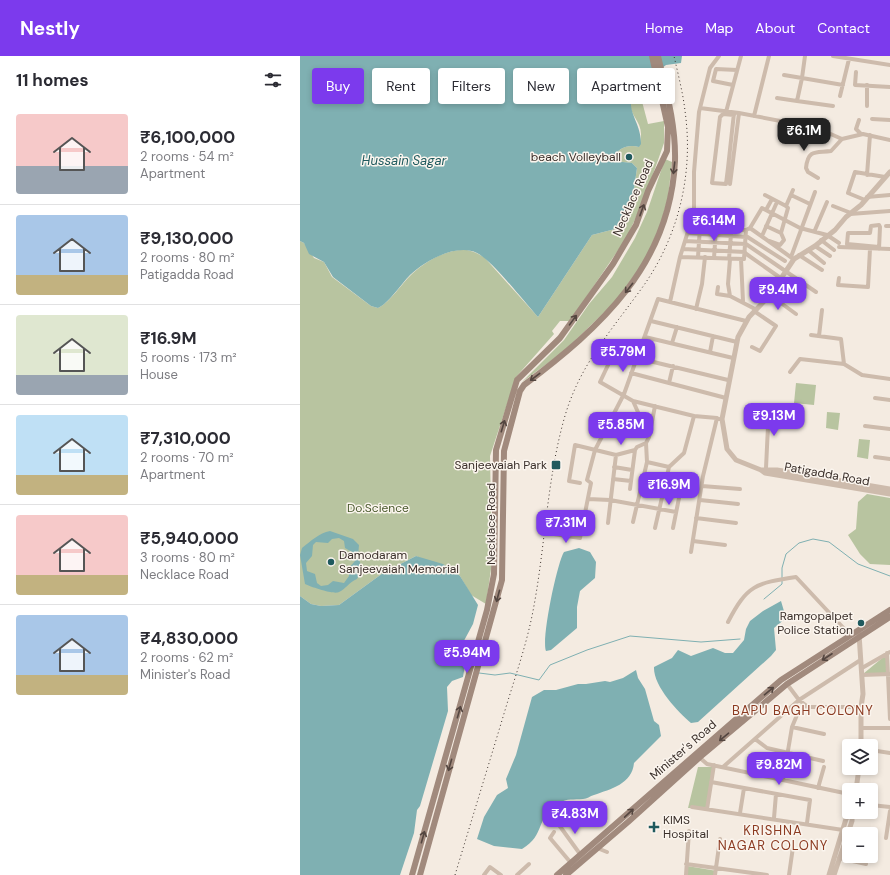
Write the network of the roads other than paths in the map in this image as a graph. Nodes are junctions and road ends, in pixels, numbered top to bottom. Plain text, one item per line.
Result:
1 (652, 56) edge
2 (658, 56) edge
3 (719, 56) edge
4 (741, 56) edge
5 (769, 56) edge
6 (805, 56) edge
7 (833, 56) edge
8 (838, 56) edge
9 (849, 59) junction
10 (890, 65) edge
11 (656, 68) edge
12 (660, 68) edge
13 (737, 70) junction
14 (856, 72) dead end
15 (784, 75) dead end
16 (802, 78) junction
17 (733, 85) junction
18 (843, 85) junction
19 (867, 86) junction
20 (890, 87) edge
21 (840, 96) dead end
22 (777, 98) dead end
23 (797, 101) junction
24 (665, 104) edge
25 (668, 104) edge
26 (833, 106) dead end
27 (867, 106) dead end
28 (700, 108) junction
29 (726, 112) junction
30 (736, 114) junction
31 (754, 116) junction
32 (872, 119) dead end
33 (859, 120) dead end
34 (890, 120) edge
35 (861, 134) junction
36 (870, 135) junction
37 (842, 139) junction
38 (890, 140) edge
39 (667, 151) junction
40 (674, 152) junction
41 (730, 168) junction
42 (867, 175) junction
43 (888, 176) edge
44 (818, 178) dead end
45 (730, 184) dead end
46 (815, 192) dead end
47 (765, 195) dead end
48 (890, 195) edge
49 (866, 198) junction
50 (772, 199) junction
51 (778, 202) junction
52 (827, 202) dead end
53 (810, 204) junction
54 (786, 206) junction
55 (833, 206) dead end
56 (766, 210) junction
57 (890, 210) edge
58 (694, 212) junction
59 (772, 214) junction
60 (850, 214) junction
61 (733, 215) dead end
62 (785, 220) junction
63 (766, 226) junction
64 (690, 227) junction
65 (700, 227) junction
66 (716, 228) junction
67 (800, 228) junction
68 (732, 229) junction
69 (748, 229) junction
70 (815, 230) junction
71 (688, 233) junction
72 (781, 233) junction
73 (699, 234) junction
74 (716, 235) junction
75 (827, 235) junction
76 (730, 236) junction
77 (746, 236) junction
78 (762, 236) junction
79 (822, 240) junction
80 (685, 241) junction
81 (699, 242) junction
82 (769, 242) junction
83 (715, 243) junction
84 (730, 244) junction
85 (746, 244) junction
86 (759, 244) junction
87 (776, 246) junction
88 (815, 246) junction
89 (847, 246) junction
90 (683, 248) junction
91 (879, 248) junction
92 (698, 249) junction
93 (870, 249) junction
94 (890, 249) edge
95 (715, 250) junction
96 (755, 250) junction
97 (808, 250) junction
98 (834, 250) dead end
99 (730, 251) junction
100 (745, 252) junction
101 (772, 252) junction
102 (800, 255) junction
103 (830, 256) dead end
104 (680, 257) junction
105 (698, 257) junction
106 (705, 257) junction
107 (791, 257) junction
108 (714, 258) junction
109 (768, 258) junction
110 (730, 259) junction
111 (741, 259) junction
112 (785, 261) junction
113 (824, 263) dead end
114 (781, 267) junction
115 (822, 270) dead end
116 (787, 271) junction
117 (839, 278) dead end
118 (782, 279) junction
119 (718, 287) dead end
120 (816, 292) dead end
121 (770, 295) junction
122 (730, 296) junction
123 (743, 301) junction
124 (670, 302) junction
125 (696, 309) junction
126 (754, 310) junction
127 (822, 310) dead end
128 (796, 314) dead end
129 (651, 321) junction
130 (746, 321) junction
131 (677, 327) junction
132 (811, 335) dead end
133 (713, 336) junction
134 (819, 336) junction
135 (645, 337) junction
136 (737, 342) junction
137 (672, 343) junction
138 (618, 344) dead end
139 (752, 347) dead end
140 (710, 352) junction
141 (637, 358) junction
142 (733, 358) junction
143 (844, 364) junction
144 (673, 366) junction
145 (790, 372) dead end
146 (632, 373) junction
147 (890, 379) edge
148 (517, 380) junction
149 (728, 380) junction
150 (669, 383) junction
151 (524, 385) junction
152 (623, 396) junction
153 (726, 398) junction
154 (875, 398) dead end
155 (890, 400) edge
156 (632, 401) junction
157 (769, 405) dead end
158 (655, 406) junction
159 (694, 416) junction
160 (719, 419) junction
161 (865, 426) dead end
162 (890, 429) edge
163 (649, 437) junction
164 (646, 443) junction
165 (496, 450) junction
166 (595, 450) junction
167 (635, 450) junction
168 (504, 451) junction
169 (616, 455) junction
170 (875, 457) dead end
171 (890, 459) edge
172 (647, 462) junction
173 (614, 467) junction
174 (668, 467) junction
175 (763, 469) junction
176 (632, 470) junction
177 (814, 478) junction
178 (613, 479) junction
179 (631, 481) junction
180 (580, 483) dead end
181 (702, 486) junction
182 (681, 488) dead end
183 (630, 489) dead end
184 (740, 489) dead end
185 (890, 489) edge
186 (890, 494) edge
187 (588, 499) junction
188 (610, 500) junction
189 (700, 500) junction
190 (738, 504) dead end
191 (637, 505) junction
192 (659, 510) junction
193 (676, 512) junction
194 (696, 518) junction
195 (633, 522) dead end
196 (608, 523) dead end
197 (736, 523) dead end
198 (655, 528) dead end
199 (673, 528) dead end
200 (554, 534) dead end
201 (693, 541) junction
202 (725, 545) dead end
203 (691, 552) dead end
204 (494, 574) junction
205 (502, 575) junction
206 (890, 610) edge
207 (890, 617) edge
208 (728, 622) dead end
209 (856, 634) junction
210 (888, 652) edge
211 (859, 661) junction
212 (475, 666) junction
213 (862, 668) junction
214 (889, 674) edge
215 (862, 675) junction
216 (787, 684) junction
217 (470, 686) junction
218 (799, 700) junction
219 (862, 700) junction
220 (890, 702) edge
221 (807, 707) junction
222 (861, 707) junction
223 (790, 708) junction
224 (797, 714) junction
225 (890, 719) edge
226 (792, 727) junction
227 (861, 728) junction
228 (890, 728) edge
229 (824, 734) dead end
230 (755, 739) junction
231 (861, 739) edge
232 (878, 751) edge
233 (788, 753) junction
234 (890, 753) edge
235 (698, 755) junction
236 (823, 761) dead end
237 (714, 765) junction
238 (723, 767) junction
239 (824, 767) dead end
240 (783, 780) junction
241 (711, 782) junction
242 (744, 788) junction
243 (818, 788) junction
244 (842, 793) edge
245 (776, 794) junction
246 (878, 806) edge
247 (692, 807) dead end
248 (890, 807) edge
249 (707, 809) junction
250 (890, 811) edge
251 (740, 813) junction
252 (774, 818) junction
253 (852, 819) edge
254 (807, 823) junction
255 (559, 825) dead end
256 (842, 830) edge
257 (689, 831) dead end
258 (554, 832) dead end
259 (842, 833) edge
260 (886, 838) dead end
261 (720, 839) dead end
262 (793, 847) dead end
263 (597, 848) junction
264 (607, 852) dead end
265 (580, 854) junction
266 (839, 858) junction
267 (571, 863) junction
268 (529, 864) dead end
269 (686, 864) junction
270 (866, 864) dead end
271 (716, 867) junction
272 (498, 874) edge
273 (412, 875) edge
274 (420, 875) edge
275 (484, 875) edge
276 (517, 875) edge
277 (557, 875) edge
278 (566, 875) edge
279 (686, 875) edge
280 (715, 875) edge
281 (767, 875) edge
282 (789, 875) edge
283 (829, 875) edge
284 (834, 875) edge

1 - 11 main road, Necklace Road
2 - 12 main road, Necklace Road
3 - 28 street
4 - 13 street
5 - 31 street
6 - 16 street
7 - 8 street
8 - 9 street
9 - 10 street
9 - 18 street
13 - 17 street
13 - 17 street
14 - 19 street
15 - 16 street
16 - 18 street
16 - 23 street
17 - 29 street
18 - 21 street
19 - 20 street
19 - 27 street
22 - 23 street
23 - 26 street
24 - 39 main road, Necklace Road
25 - 40 main road, Necklace Road
28 - 29 street
28 - 58 street
29 - 30 street
30 - 31 street
30 - 41 street
30 - 41 street
31 - 37 street
32 - 34 street
33 - 35 street
35 - 36 street
35 - 37 street
36 - 38 street
36 - 42 street
37 - 44 street
39 - 40 main road
148 -> 39 main road, Necklace Road
40 -> 151 main road, Necklace Road
41 - 45 street
42 - 43 street
42 - 49 street
43 - 49 street
46 - 53 street
47 - 50 street
48 - 49 street
49 - 60 street
50 - 51 street
50 - 56 street
51 - 54 street
51 - 59 street
52 - 70 street
53 - 54 street
53 - 67 street
54 - 62 street
55 - 60 street
56 - 59 street
56 - 69 street
57 - 60 street
58 - 64 street
58 - 66 street
59 - 62 street
59 - 63 street
60 - 75 street
61 - 68 street
62 - 67 street
62 - 72 street
63 - 72 street
63 - 78 street
64 - 65 street
64 - 71 street
65 - 66 street
65 - 73 street
66 - 68 street
66 - 74 street
67 - 70 street
67 - 107 street
68 - 69 street
68 - 76 street
69 - 77 street
69 - 78 street
70 - 75 street
71 - 73 street
71 - 80 street
72 - 82 street
73 - 74 street
73 - 81 street
74 - 76 street
74 - 83 street
75 - 79 street
75 - 89 street
76 - 77 street
76 - 84 street
77 - 85 street
77 - 86 street
78 - 82 street
78 - 86 street
79 - 88 street
79 - 98 street
80 - 81 street
80 - 90 street
81 - 83 street
81 - 92 street
82 - 87 street
83 - 84 street
83 - 95 street
84 - 85 street
84 - 99 street
85 - 96 street
85 - 100 street
86 - 96 street
86 - 101 street
87 - 101 street
87 - 107 street
88 - 97 street
88 - 103 street
89 - 91 street
89 - 91 street
89 - 93 street
90 - 92 street
90 - 104 street
91 - 93 street
91 - 94 street
92 - 95 street
92 - 105 street
93 - 117 street
95 - 99 street
95 - 108 street
96 - 109 street
97 - 102 street
97 - 113 street
99 - 100 street
99 - 110 street
100 - 111 street
100 - 118 street
101 - 109 street
101 - 112 street
102 - 107 street
102 - 115 street
104 - 105 street
104 - 124 street
105 - 106 street
106 - 108 street
106 - 125 street
107 - 112 street
107 - 116 street
108 - 110 street
109 - 114 street
110 - 111 street
110 - 122 street
111 - 123 street
112 - 114 street
114 - 116 street
116 - 118 street
116 - 120 street
118 - 121 street
119 - 122 street
121 - 126 street
121 - 128 street
122 - 123 street
123 - 126 street
124 - 125 street
124 - 129 street
125 - 130 street
126 - 130 street
126 - 139 street
127 - 134 street
129 - 131 street
129 - 135 street
130 - 136 street
131 - 133 street
131 - 137 street
132 - 134 street
133 - 136 street
133 - 140 street
134 - 143 street
135 - 137 street
135 - 141 street
136 - 142 street
137 - 140 street
138 - 152 street
140 - 142 street
141 - 144 street
141 - 146 street
142 - 149 street
143 - 145 street
143 - 147 street
144 - 149 street
144 - 150 street
146 - 150 street
146 - 152 street
148 - 151 main road
165 -> 148 main road, Necklace Road
149 - 153 street
150 - 153 street
151 - 168 main road, Necklace Road
152 - 156 street
152 - 166 street
153 - 160 street
154 - 155 street
156 - 158 street
156 - 163 street
157 - 175 street
158 - 159 street
158 - 163 street
159 - 160 street
159 - 174 street
160 - 175 street, Patigadda Road
160 - 181 street
161 - 162 street
163 - 164 street
164 - 167 street
164 - 172 street
165 - 168 main road
165 - 204 main road, Necklace Road
166 - 169 street
166 - 180 street
166 - 187 street
167 - 169 street
167 - 176 street
168 - 205 main road, Necklace Road
169 - 173 street
170 - 171 street
172 - 174 street
172 - 191 street
173 - 176 street
173 - 178 street
174 - 192 street
175 - 177 street, Patigadda Road
176 - 179 street
177 - 185 street, Patigadda Road
177 - 186 street, Patigadda Road
178 - 179 street
178 - 188 street
179 - 183 street
181 - 184 street
181 - 189 street
182 - 193 street
187 - 188 street
187 - 200 street
188 - 191 street
188 - 196 street
189 - 190 street
189 - 194 street
191 - 192 street
191 - 195 street
192 - 193 street
192 - 198 street
193 - 199 street
194 - 197 street
194 - 201 street
201 - 202 street
201 - 203 street
204 - 205 main road
204 - 212 main road, Necklace Road
205 -> 212 main road, Necklace Road
206 - 209 main road, Minister's Road
207 - 209 main road, Minister's Road
208 - 209 street
209 - 211 street
209 - 213 street
209 -> 216 main road, Minister's Road
235 -> 209 main road, Minister's Road
210 - 213 street
210 - 214 street
211 - 218 street
211 - 219 street
212 - 217 main road, Necklace Road
213 - 215 street
214 - 215 street
214 - 220 street
215 - 219 street
216 - 218 street
216 -> 235 main road, Minister's Road
273 -> 217 main road, Necklace Road
217 -> 274 main road, Necklace Road
218 - 221 street
218 - 223 street
219 - 222 street
220 - 225 street
221 - 222 street
221 - 224 street
222 - 227 street
223 - 224 street
223 - 230 street
224 - 226 street
226 - 229 street
226 - 233 street
227 - 228 street
227 - 231 street
230 - 233 street
230 - 238 street
232 - 234 street
233 - 236 street
233 - 240 street
235 - 237 street
235 - 263 main road, Minister's Road
265 -> 235 main road, Minister's Road
237 - 238 street
237 - 241 street
238 - 240 street
239 - 243 street
240 - 243 street
241 - 242 street
241 - 249 street
242 - 245 street
242 - 251 street
243 - 244 street
245 - 252 street
245 - 254 street
246 - 248 street
247 - 249 street
249 - 251 street
250 - 260 street
251 - 252 street
252 - 254 street
253 - 266 street
254 - 256 street
255 - 265 street
257 - 269 street
258 - 267 street
259 - 283 street
261 - 271 street
262 - 282 street
263 - 264 street
263 - 278 main road, Minister's Road
265 - 267 main road, Minister's Road
266 - 270 street
266 - 284 street
267 - 277 main road, Minister's Road
268 - 276 street
269 - 271 street
269 - 279 street
271 - 280 street
271 - 281 street
272 - 275 street

